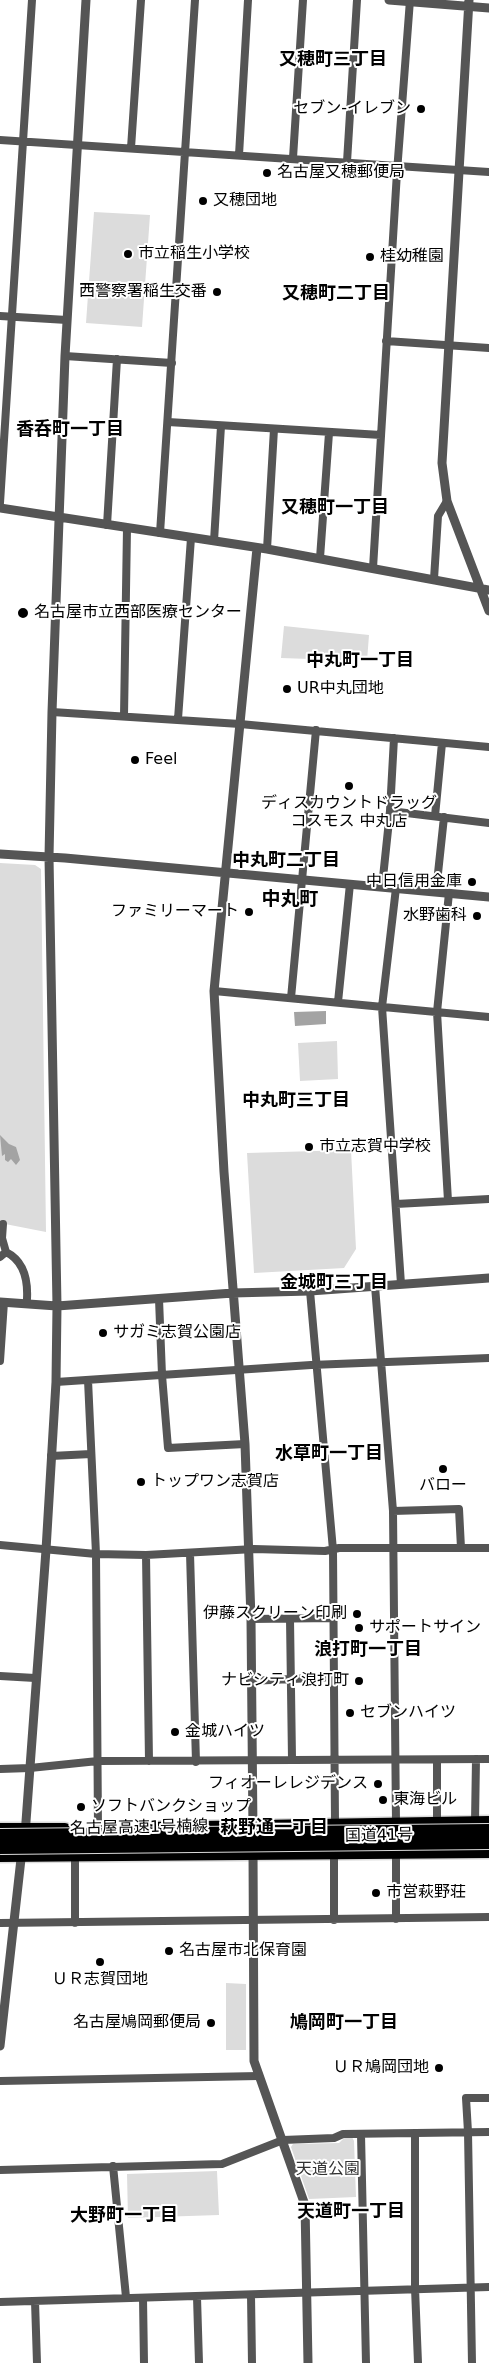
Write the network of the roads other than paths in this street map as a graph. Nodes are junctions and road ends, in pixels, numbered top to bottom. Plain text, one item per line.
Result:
1 (32, 0) edge
2 (86, 0) edge
3 (141, 0) edge
4 (195, 0) edge
5 (248, 0) edge
6 (303, 0) edge
7 (358, 0) edge
8 (389, 0) edge
9 (410, 1) edge
10 (469, 3) edge
11 (489, 8) edge
12 (0, 140) edge
13 (24, 142) junction
14 (78, 145) junction
15 (131, 148) junction
16 (186, 152) junction
17 (239, 155) junction
18 (293, 158) junction
19 (347, 162) junction
20 (398, 165) junction
21 (460, 169) junction
22 (489, 172) edge
23 (0, 316) edge
24 (12, 317) junction
25 (67, 320) junction
26 (386, 341) junction
27 (448, 344) junction
28 (489, 348) edge
29 (65, 356) junction
30 (117, 359) junction
31 (172, 362) junction
32 (168, 422) junction
33 (221, 426) junction
34 (274, 429) junction
35 (329, 433) junction
36 (381, 436) junction
37 (448, 501) junction
38 (0, 503) edge
39 (0, 508) edge
40 (58, 518) junction
41 (106, 525) junction
42 (127, 528) junction
43 (160, 533) junction
44 (191, 538) junction
45 (214, 541) junction
46 (262, 548) junction
47 (320, 558) junction
48 (373, 568) junction
49 (434, 579) junction
50 (484, 589) edge
51 (489, 612) edge
52 (52, 712) junction
53 (124, 716) junction
54 (178, 719) junction
55 (240, 724) junction
56 (316, 730) junction
57 (394, 738) junction
58 (442, 743) junction
59 (489, 747) edge
60 (390, 811) junction
61 (435, 816) junction
62 (444, 817) junction
63 (489, 822) edge
64 (0, 854) edge
65 (49, 857) junction
66 (225, 872) junction
67 (302, 879) junction
68 (350, 884) junction
69 (382, 887) junction
70 (396, 888) junction
71 (436, 892) junction
72 (449, 893) junction
73 (489, 897) edge
74 (214, 991) junction
75 (291, 998) junction
76 (338, 1002) junction
77 (382, 1006) junction
78 (437, 1012) junction
79 (489, 1016) edge
80 (489, 1199) edge
81 (448, 1202) junction
82 (396, 1204) junction
83 (3, 1224) dead end
84 (3, 1255) edge
85 (489, 1278) edge
86 (401, 1284) junction
87 (375, 1286) junction
88 (310, 1291) junction
89 (233, 1294) junction
90 (27, 1299) dead end
91 (159, 1299) junction
92 (2, 1302) edge
93 (57, 1306) junction
94 (489, 1358) edge
95 (0, 1361) edge
96 (382, 1362) junction
97 (315, 1365) junction
98 (240, 1369) junction
99 (162, 1375) junction
100 (88, 1380) junction
101 (56, 1382) junction
102 (246, 1444) junction
103 (91, 1454) junction
104 (51, 1456) junction
105 (393, 1511) junction
106 (0, 1545) edge
107 (461, 1548) junction
108 (489, 1548) edge
109 (46, 1550) junction
110 (248, 1550) junction
111 (333, 1550) junction
112 (393, 1550) junction
113 (190, 1553) junction
114 (96, 1554) junction
115 (146, 1555) junction
116 (334, 1618) junction
117 (251, 1619) junction
118 (290, 1619) junction
119 (0, 1676) edge
120 (334, 1677) junction
121 (35, 1678) junction
122 (291, 1679) junction
123 (250, 1681) junction
124 (292, 1759) junction
125 (334, 1759) junction
126 (396, 1759) junction
127 (476, 1759) junction
128 (489, 1759) edge
129 (252, 1760) junction
130 (437, 1760) junction
131 (98, 1761) junction
132 (148, 1761) junction
133 (196, 1762) junction
134 (30, 1768) junction
135 (0, 1769) edge
136 (436, 1822) junction
137 (475, 1822) junction
138 (489, 1822) edge
139 (335, 1823) junction
140 (396, 1823) junction
141 (253, 1826) junction
142 (26, 1828) junction
143 (0, 1829) edge
144 (98, 1829) junction
145 (489, 1831) edge
146 (0, 1836) edge
147 (489, 1842) edge
148 (0, 1847) edge
149 (396, 1852) junction
150 (489, 1852) edge
151 (334, 1853) junction
152 (253, 1854) junction
153 (0, 1856) edge
154 (22, 1856) junction
155 (75, 1856) junction
156 (489, 1918) edge
157 (396, 1919) junction
158 (334, 1920) junction
159 (254, 1922) junction
160 (0, 1923) edge
161 (13, 1923) junction
162 (75, 1923) junction
163 (0, 2046) edge
164 (259, 2076) junction
165 (0, 2081) edge
166 (489, 2098) edge
167 (468, 2132) junction
168 (489, 2132) edge
169 (415, 2133) junction
170 (361, 2134) junction
171 (283, 2140) junction
172 (113, 2166) junction
173 (0, 2170) edge
174 (469, 2287) junction
175 (489, 2287) edge
176 (415, 2288) junction
177 (365, 2290) junction
178 (308, 2293) junction
179 (251, 2295) junction
180 (126, 2297) junction
181 (197, 2297) junction
182 (142, 2298) junction
183 (0, 2302) edge
184 (34, 2302) junction
185 (36, 2363) edge
186 (144, 2363) edge
187 (199, 2363) edge
188 (252, 2363) edge
189 (308, 2363) edge
190 (366, 2363) edge
191 (418, 2363) edge
192 (472, 2363) edge

1 - 13 street
2 - 14 street
3 - 15 street
4 - 16 street
5 - 17 street
6 - 18 street
7 - 19 street
8 - 9 street
9 - 10 street
9 - 20 street
10 - 11 street
10 - 21 street
12 - 13 street
13 - 14 street
13 - 24 street
14 - 15 street
14 - 25 street
15 - 16 street
16 - 17 street
16 - 31 street
17 - 18 street
18 - 19 street
19 - 20 street
20 - 21 street
20 - 26 street
21 - 22 street
21 - 27 street
23 - 24 street
24 - 25 street
24 - 38 street
25 - 29 street
26 - 27 street
26 - 36 street
27 - 28 street
27 - 37 street
29 - 30 street
29 - 40 street
30 - 31 street
30 - 41 street
31 - 32 street
32 - 33 street
32 - 43 street
33 - 34 street
33 - 45 street
34 - 35 street
34 - 46 street
35 - 36 street
35 - 47 street
36 - 48 street
37 - 49 street
37 - 50 street
39 - 40 street
40 - 41 street
40 - 52 street
41 - 42 street
42 - 43 street
42 - 53 street
43 - 44 street
44 - 45 street
44 - 54 street
45 - 46 street
46 - 47 street
46 - 55 street
47 - 48 street
48 - 49 street
49 - 50 street
50 - 51 street
52 - 53 street
52 - 65 street
53 - 54 street
54 - 55 street
55 - 56 street
55 - 66 street
56 - 57 street
56 - 67 street
57 - 58 street
57 - 60 street
58 - 59 street
58 - 61 street
60 - 61 street
60 - 69 street
61 - 62 street
62 - 63 street
62 - 71 street
64 - 65 street
65 - 66 street
65 - 93 street
66 - 67 street
66 - 74 street
67 - 68 street
67 - 75 street
68 - 69 street
68 - 76 street
69 - 70 street
70 - 71 street
70 - 77 street
71 - 72 street
72 - 73 street
72 - 78 street
74 - 75 street
74 - 89 street
75 - 76 street
76 - 77 street
77 - 78 street
77 - 82 street
78 - 79 street
78 - 81 street
80 - 81 street
81 - 82 street
82 - 86 street
83 - 84 street
84 - 90 street
85 - 86 street
86 - 87 street
87 - 88 street
87 - 96 street
88 - 89 street
88 - 97 street
89 - 91 street
89 - 98 street
91 - 93 street
91 - 99 street
92 - 93 street
92 - 95 street
93 - 101 street
94 - 96 street
96 - 97 street
96 - 105 street
97 - 98 street
97 - 111 street
98 - 99 street
98 - 102 street
99 - 100 street
99 - 102 street
100 - 101 street
100 - 103 street
101 - 104 street
102 - 110 street
103 - 104 street
103 - 114 street
104 - 109 street
105 - 107 street
105 - 112 street
106 - 109 street
107 - 108 street
107 - 112 street
109 - 114 street
109 - 121 street
110 - 111 street
110 - 113 street
110 - 117 street
111 - 112 street
111 - 116 street
112 - 126 street
113 - 115 street
113 - 133 street
114 - 115 street
114 - 131 street
115 - 132 street
116 - 118 street
116 - 120 street
117 - 118 street
117 - 123 street
118 - 122 street
119 - 121 street
120 - 122 street
120 - 125 street
121 - 134 street
122 - 123 street
122 - 124 street
123 - 129 street
124 - 125 street
124 - 129 street
125 - 126 street
125 - 139 street
126 - 130 street
126 - 140 street
127 - 128 street
127 - 130 street
127 - 137 street
129 - 133 street
129 - 141 street
130 - 136 street
131 - 132 street
131 - 134 street
131 - 144 street
132 - 133 street
134 - 135 street
134 - 142 street
136 - 137 highway, 国道41号
136 - 140 highway, 国道41号
137 - 138 highway, 国道41号
139 - 140 highway, 国道41号
139 - 141 highway, 国道41号
141 - 144 highway, 国道41号
141 - 152 street
142 - 143 highway, 国道41号
142 - 144 highway, 国道41号
142 - 154 street
145 - 146 highway, 名古屋高速1号楠線, bridge
147 - 148 highway, 名古屋高速1号楠線, bridge
149 - 150 highway, 国道41号
149 - 151 highway, 国道41号
149 - 157 street
151 - 152 highway, 国道41号
151 - 158 street
152 - 155 highway, 国道41号
152 - 159 street
153 - 154 highway, 国道41号
154 - 155 highway, 国道41号
154 - 161 street
155 - 162 street
156 - 157 street
157 - 158 street
158 - 159 street
159 - 162 street
159 - 164 street
160 - 161 street
161 - 162 street
161 - 163 street
164 - 165 street
164 - 171 street
166 - 167 street
167 - 168 street
167 - 169 street
167 - 174 street
169 - 170 street
169 - 176 street
170 - 171 street
170 - 177 street
171 - 172 street
171 - 178 street
172 - 173 street
172 - 180 street
174 - 175 street
174 - 176 street
174 - 192 street
176 - 177 street
176 - 191 street
177 - 178 street
177 - 190 street
178 - 179 street
178 - 189 street
179 - 181 street
179 - 188 street
180 - 182 street
180 - 184 street
181 - 182 street
181 - 187 street
182 - 186 street
183 - 184 street
184 - 185 street

